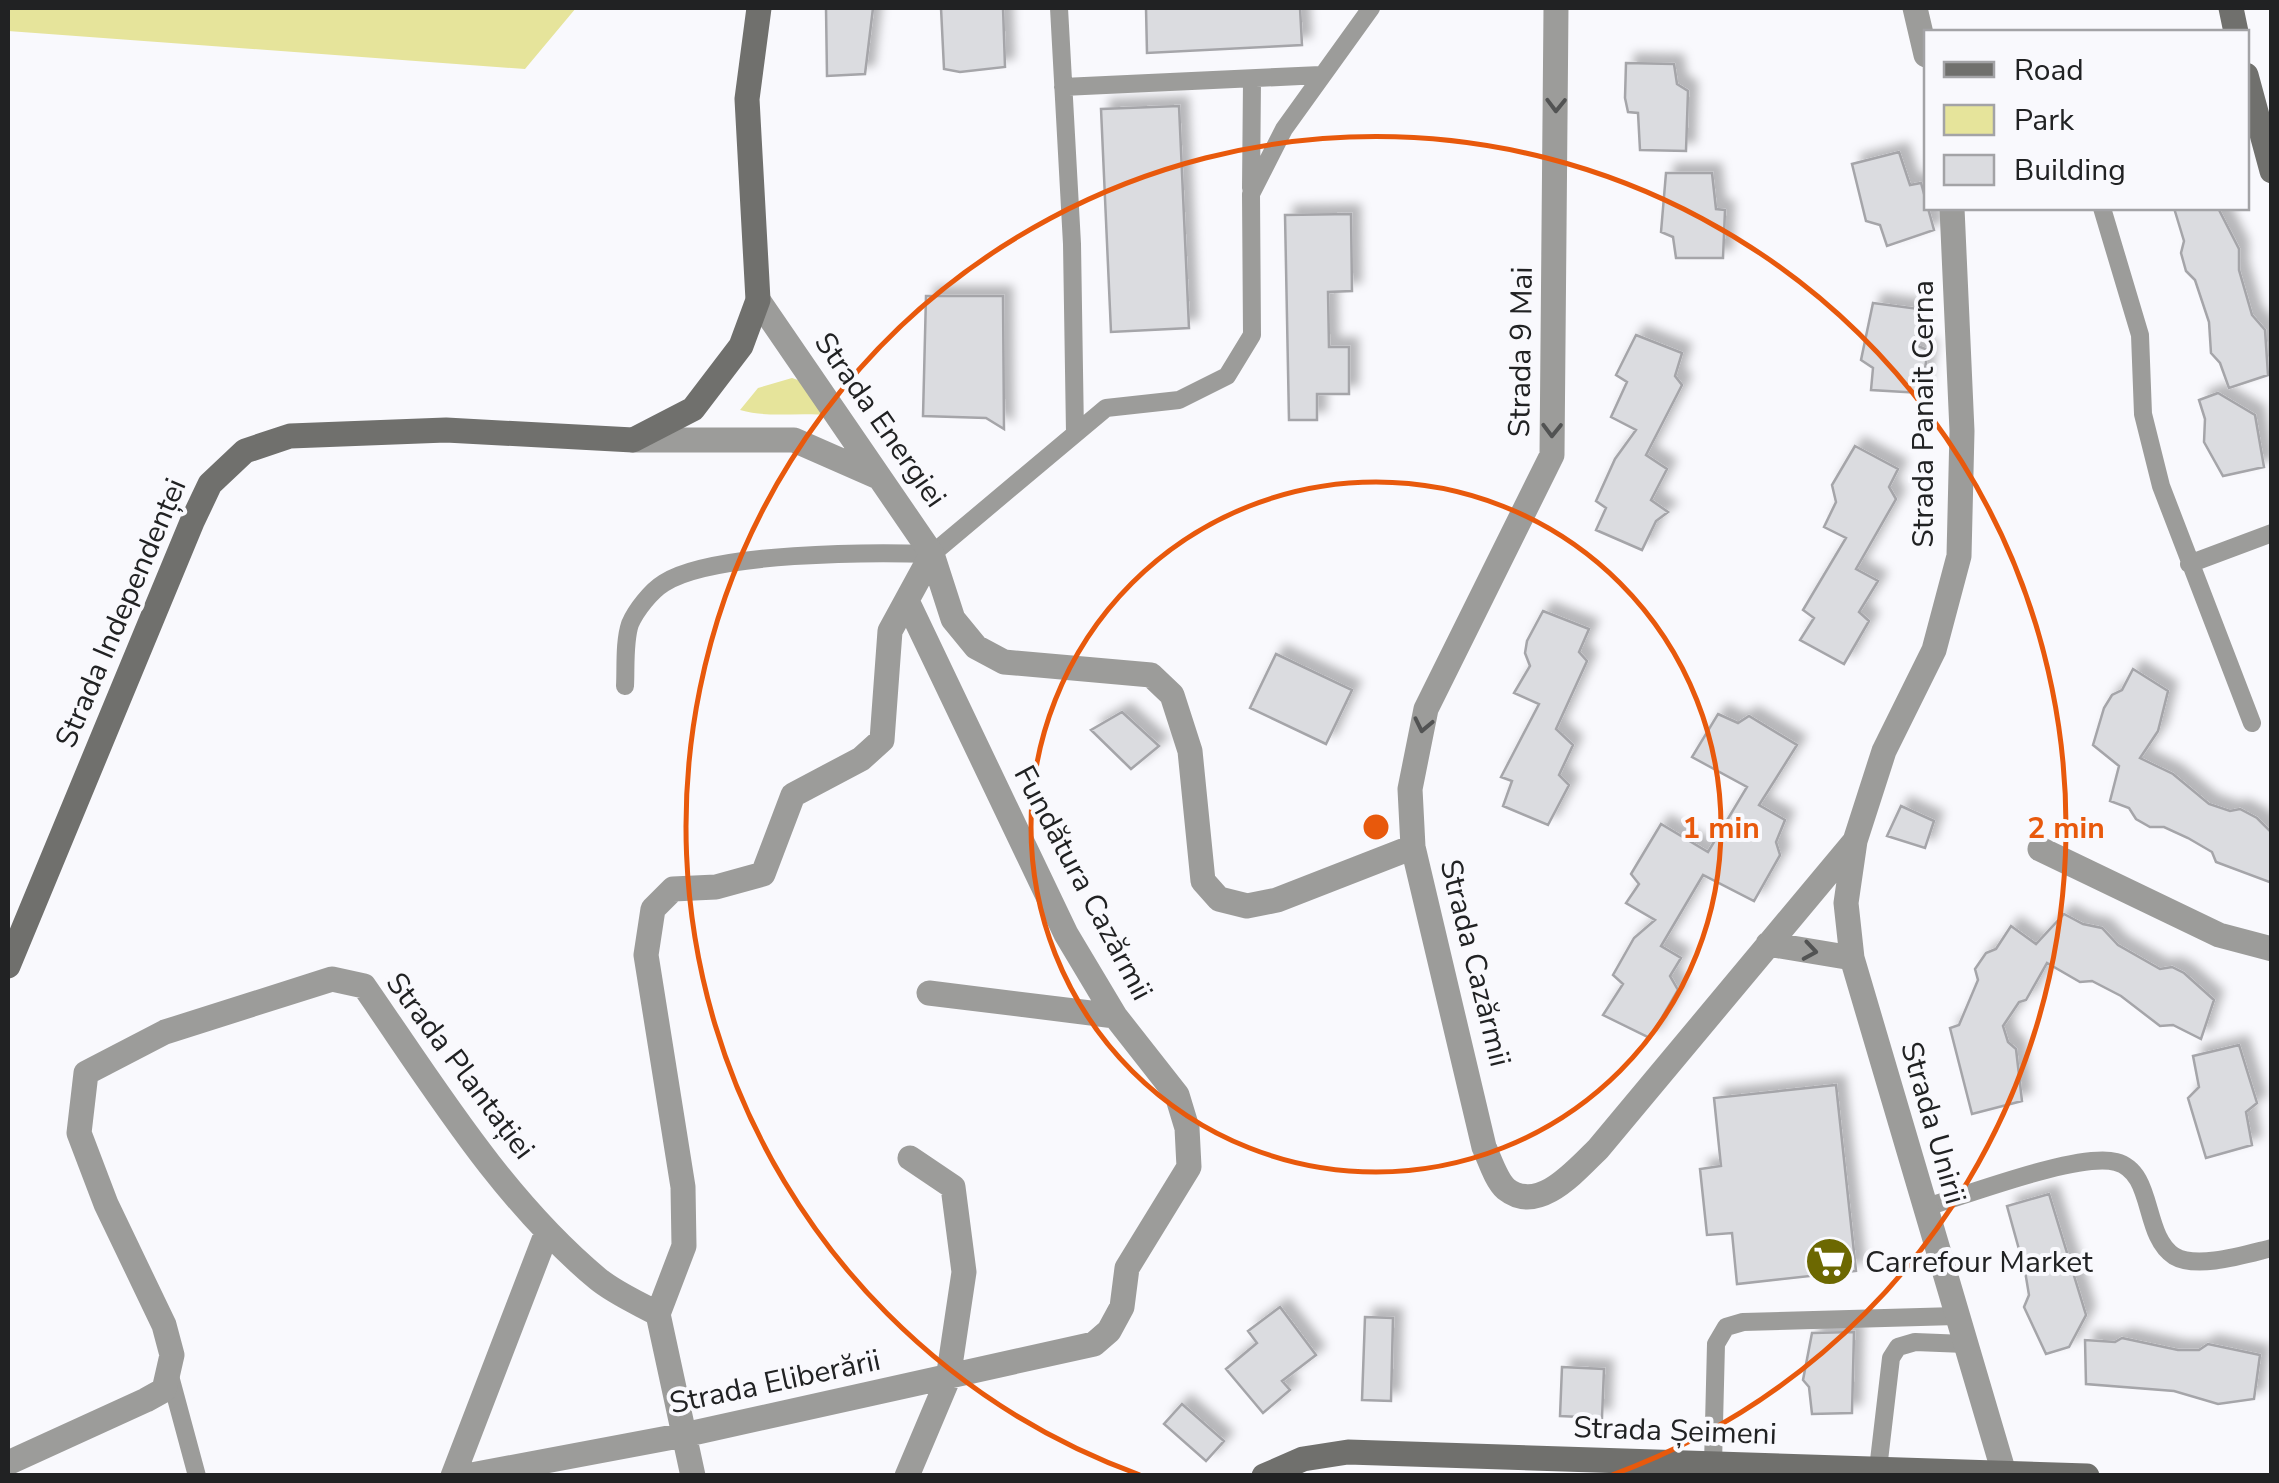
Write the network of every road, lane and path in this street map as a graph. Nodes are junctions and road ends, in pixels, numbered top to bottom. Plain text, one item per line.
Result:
1 (759, 8) edge
2 (1059, 8) edge
3 (1371, 8) edge
4 (1556, 8) edge
5 (1915, 8) edge
6 (1924, 46) edge
7 (1321, 75) junction
8 (1252, 81) junction
9 (2249, 86) edge
10 (1063, 87) junction
11 (2272, 171) edge
12 (1251, 194) junction
13 (1952, 210) edge
14 (2103, 210) edge
15 (758, 300) junction
16 (1075, 433) junction
17 (633, 440) junction
18 (885, 480) junction
19 (2272, 533) edge
20 (932, 554) junction
21 (2189, 564) junction
22 (906, 601) junction
23 (625, 686) dead end
24 (2252, 723) dead end
25 (1855, 842) junction
26 (1413, 846) junction
27 (2040, 850) dead end
28 (1768, 944) junction
29 (2271, 951) edge
30 (1852, 958) junction
31 (8, 966) edge
32 (929, 993) dead end
33 (1115, 1016) junction
34 (910, 1158) dead end
35 (1923, 1208) junction
36 (548, 1232) junction
37 (2272, 1248) edge
38 (658, 1314) junction
39 (1956, 1316) junction
40 (1094, 1344) joint
41 (1964, 1344) junction
42 (170, 1376) junction
43 (948, 1379) junction
44 (684, 1435) junction
45 (8, 1463) edge
46 (1712, 1464) junction
47 (1490, 1467) edge
48 (1878, 1469) junction
49 (2004, 1474) edge
50 (197, 1476) edge
51 (453, 1476) edge
52 (466, 1476) edge
53 (693, 1476) edge
54 (907, 1476) edge
55 (1264, 1476) edge
56 (2087, 1476) edge

1 - 15 street
2 - 10 lane
3 - 7 lane
4 -> 26 street, Strada 9 Mai
5 - 6 street
7 - 8 lane
7 - 12 lane
8 - 10 lane
8 - 12 lane
9 - 11 street
10 - 16 lane
12 - 16 lane
13 - 25 street, Strada Panait Cerna
14 - 21 lane
15 - 17 street
15 - 18 street, Strada Energiei
16 - 20 lane
17 - 18 street
17 - 31 street, Strada Independenței
18 - 20 street, Strada Energiei
19 - 21 lane
20 - 22 street, Strada Energiei
20 - 23 lane
20 - 26 street, Strada Cazărmii
21 - 24 lane
22 - 33 street, Fundătura Cazărmii
22 - 38 street, Strada Energiei
25 - 28 street, Strada Cazărmii
25 - 30 street, Strada Unirii
26 - 28 street, Strada Cazărmii
27 - 29 street
28 -> 30 street
30 - 35 street, Strada Unirii
32 - 33 street
33 - 40 street, Fundătura Cazărmii
34 - 43 street
35 - 37 lane
35 - 39 street, Strada Unirii
36 - 38 street, Strada Plantației
36 - 42 street, Strada Plantației
36 - 51 street
38 - 44 street
39 - 41 street, Strada Unirii
39 - 46 lane
40 - 43 street, Strada Eliberării
41 - 48 lane
41 - 49 street, Strada Unirii
42 - 45 street
42 - 50 lane
43 - 44 street, Strada Eliberării
43 - 54 street
44 - 52 street, Strada Eliberării
44 - 53 street
46 - 47 street, Strada Șeimeni
46 - 48 street, Strada Șeimeni
47 - 55 street, Strada Șeimeni
48 - 49 street, Strada Șeimeni
49 - 56 street, Strada Șeimeni

